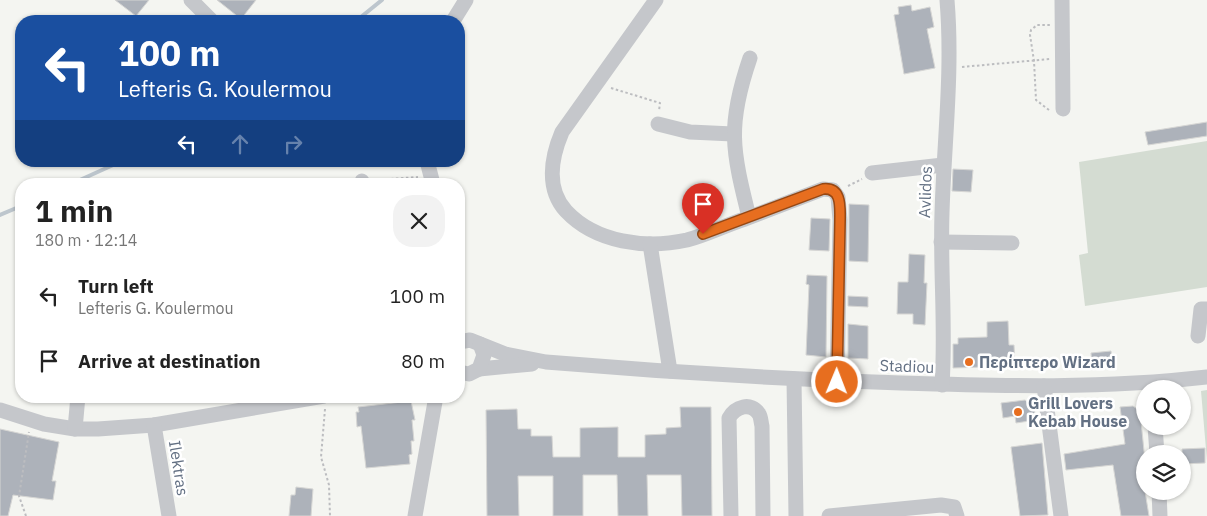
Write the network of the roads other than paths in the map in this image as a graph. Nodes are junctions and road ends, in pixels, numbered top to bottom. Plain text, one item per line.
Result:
1 (466, 0) edge
2 (656, 0) edge
3 (947, 0) edge
4 (1062, 0) edge
5 (196, 1) edge
6 (207, 15) edge
7 (457, 15) edge
8 (750, 58) dead end
9 (1063, 108) road end
10 (658, 124) road end
11 (734, 134) junction
12 (943, 165) junction
13 (872, 173) road end
14 (749, 217) junction
15 (941, 242) junction
16 (1012, 243) dead end
17 (650, 244) junction
18 (1207, 309) edge
19 (1198, 336) dead end
20 (465, 341) edge
21 (480, 344) junction
22 (546, 362) junction
23 (479, 370) junction
24 (670, 371) junction
25 (465, 373) edge
26 (1207, 378) edge
27 (794, 379) junction
28 (1191, 380) edge
29 (837, 382) junction
30 (942, 385) junction
31 (1044, 386) junction
32 (1136, 386) edge
33 (77, 403) edge
34 (298, 403) edge
35 (435, 403) edge
36 (0, 410) edge
37 (154, 425) junction
38 (75, 429) junction
39 (1159, 500) edge
40 (957, 513) edge
41 (169, 516) edge
42 (415, 516) edge
43 (732, 516) edge
44 (763, 516) edge
45 (796, 516) edge
46 (829, 516) edge
47 (1061, 516) edge
48 (1160, 516) edge

1 - 7 street
2 - 17 street
3 - 12 street, Avlidos
4 - 9 street
5 - 6 street
8 - 11 street
10 - 11 street
11 - 14 street
12 - 13 street
12 - 15 street, Avlidos
14 - 17 street
14 - 29 street
15 - 16 street
15 - 30 street, Avlidos
17 - 24 street
18 - 19 street
20 - 21 street, Stadiou
21 - 22 street, Stadiou
21 - 23 street
22 - 23 street, Stadiou
22 - 24 street, Stadiou
23 - 25 street, Stadiou
24 - 27 street, Stadiou
26 - 28 street, Stadiou
27 - 29 street, Stadiou
27 - 45 street
29 - 30 street, Stadiou
30 - 31 street, Stadiou
31 - 32 street, Stadiou
31 - 47 street
33 - 38 street
34 - 37 street
35 - 42 street
36 - 38 street
37 - 38 street
37 - 41 street, Ilektras
39 - 48 street
40 - 46 street
43 - 44 street

